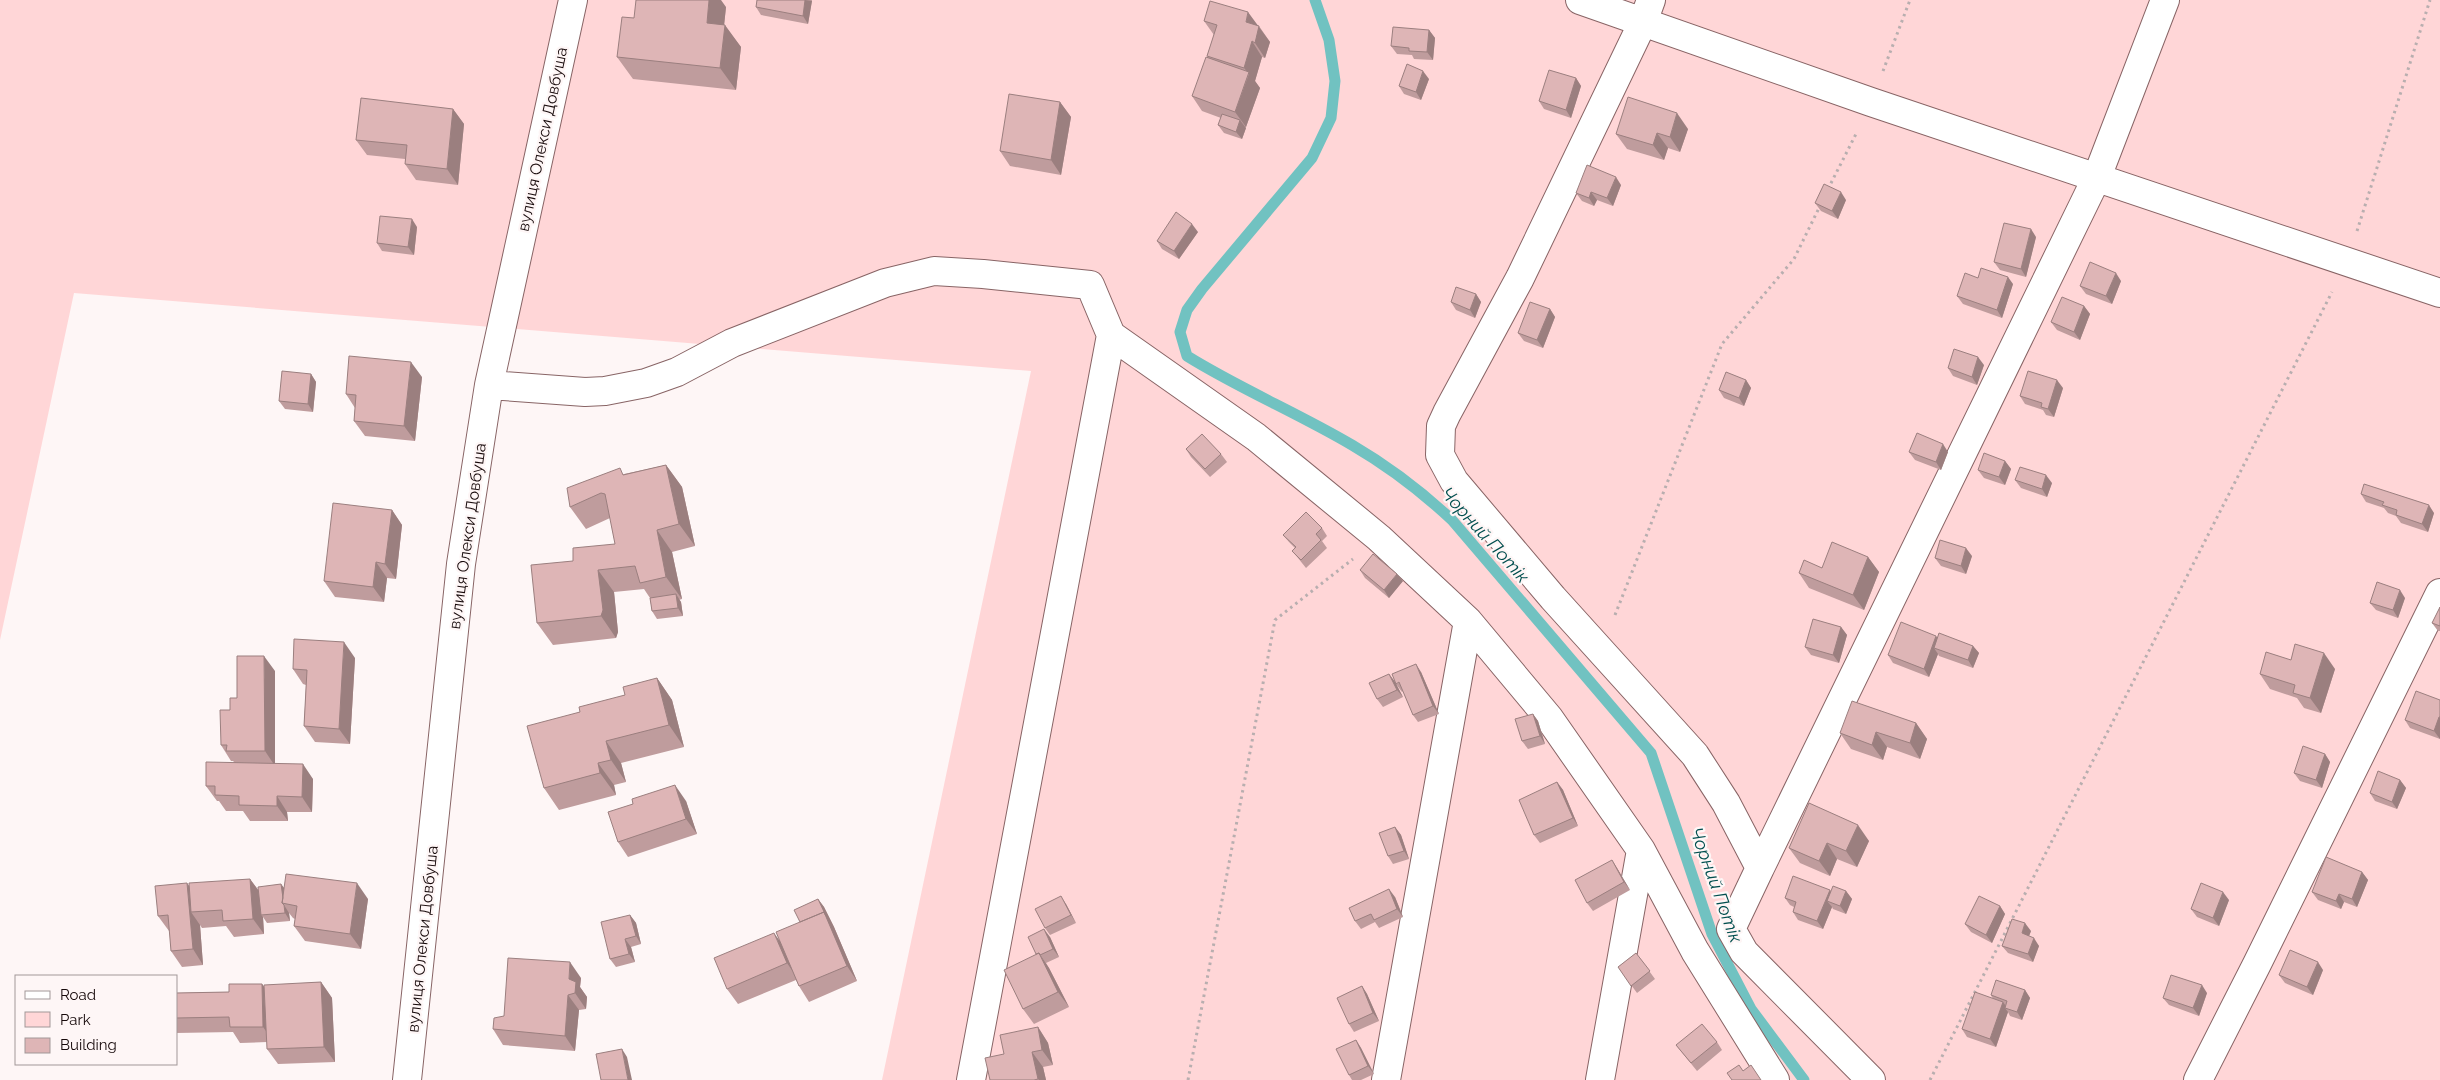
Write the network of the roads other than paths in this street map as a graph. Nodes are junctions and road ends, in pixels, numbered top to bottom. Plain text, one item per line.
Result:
1 (572, 0) edge
2 (1580, 0) edge
3 (2165, 0) edge
4 (1647, 11) edge
5 (2097, 177) junction
6 (2440, 293) edge
7 (1111, 335) junction
8 (489, 385) junction
9 (2440, 593) edge
10 (1468, 621) junction
11 (1641, 850) junction
12 (1760, 868) junction
13 (407, 1080) edge
14 (971, 1080) edge
15 (1386, 1080) edge
16 (1600, 1080) edge
17 (1775, 1080) edge
18 (1871, 1080) edge
19 (2198, 1080) edge

1 - 8 street, вулиця Олекси Довбуша
2 - 4 street
3 - 5 street
4 - 5 street
4 - 12 street
5 - 6 street
5 - 12 street
7 - 8 street
7 - 10 street
7 - 14 street
8 - 13 street, вулиця Олекси Довбуша
9 - 19 street
10 - 11 street
10 - 15 street
11 - 16 street
11 - 17 street
12 - 18 street

